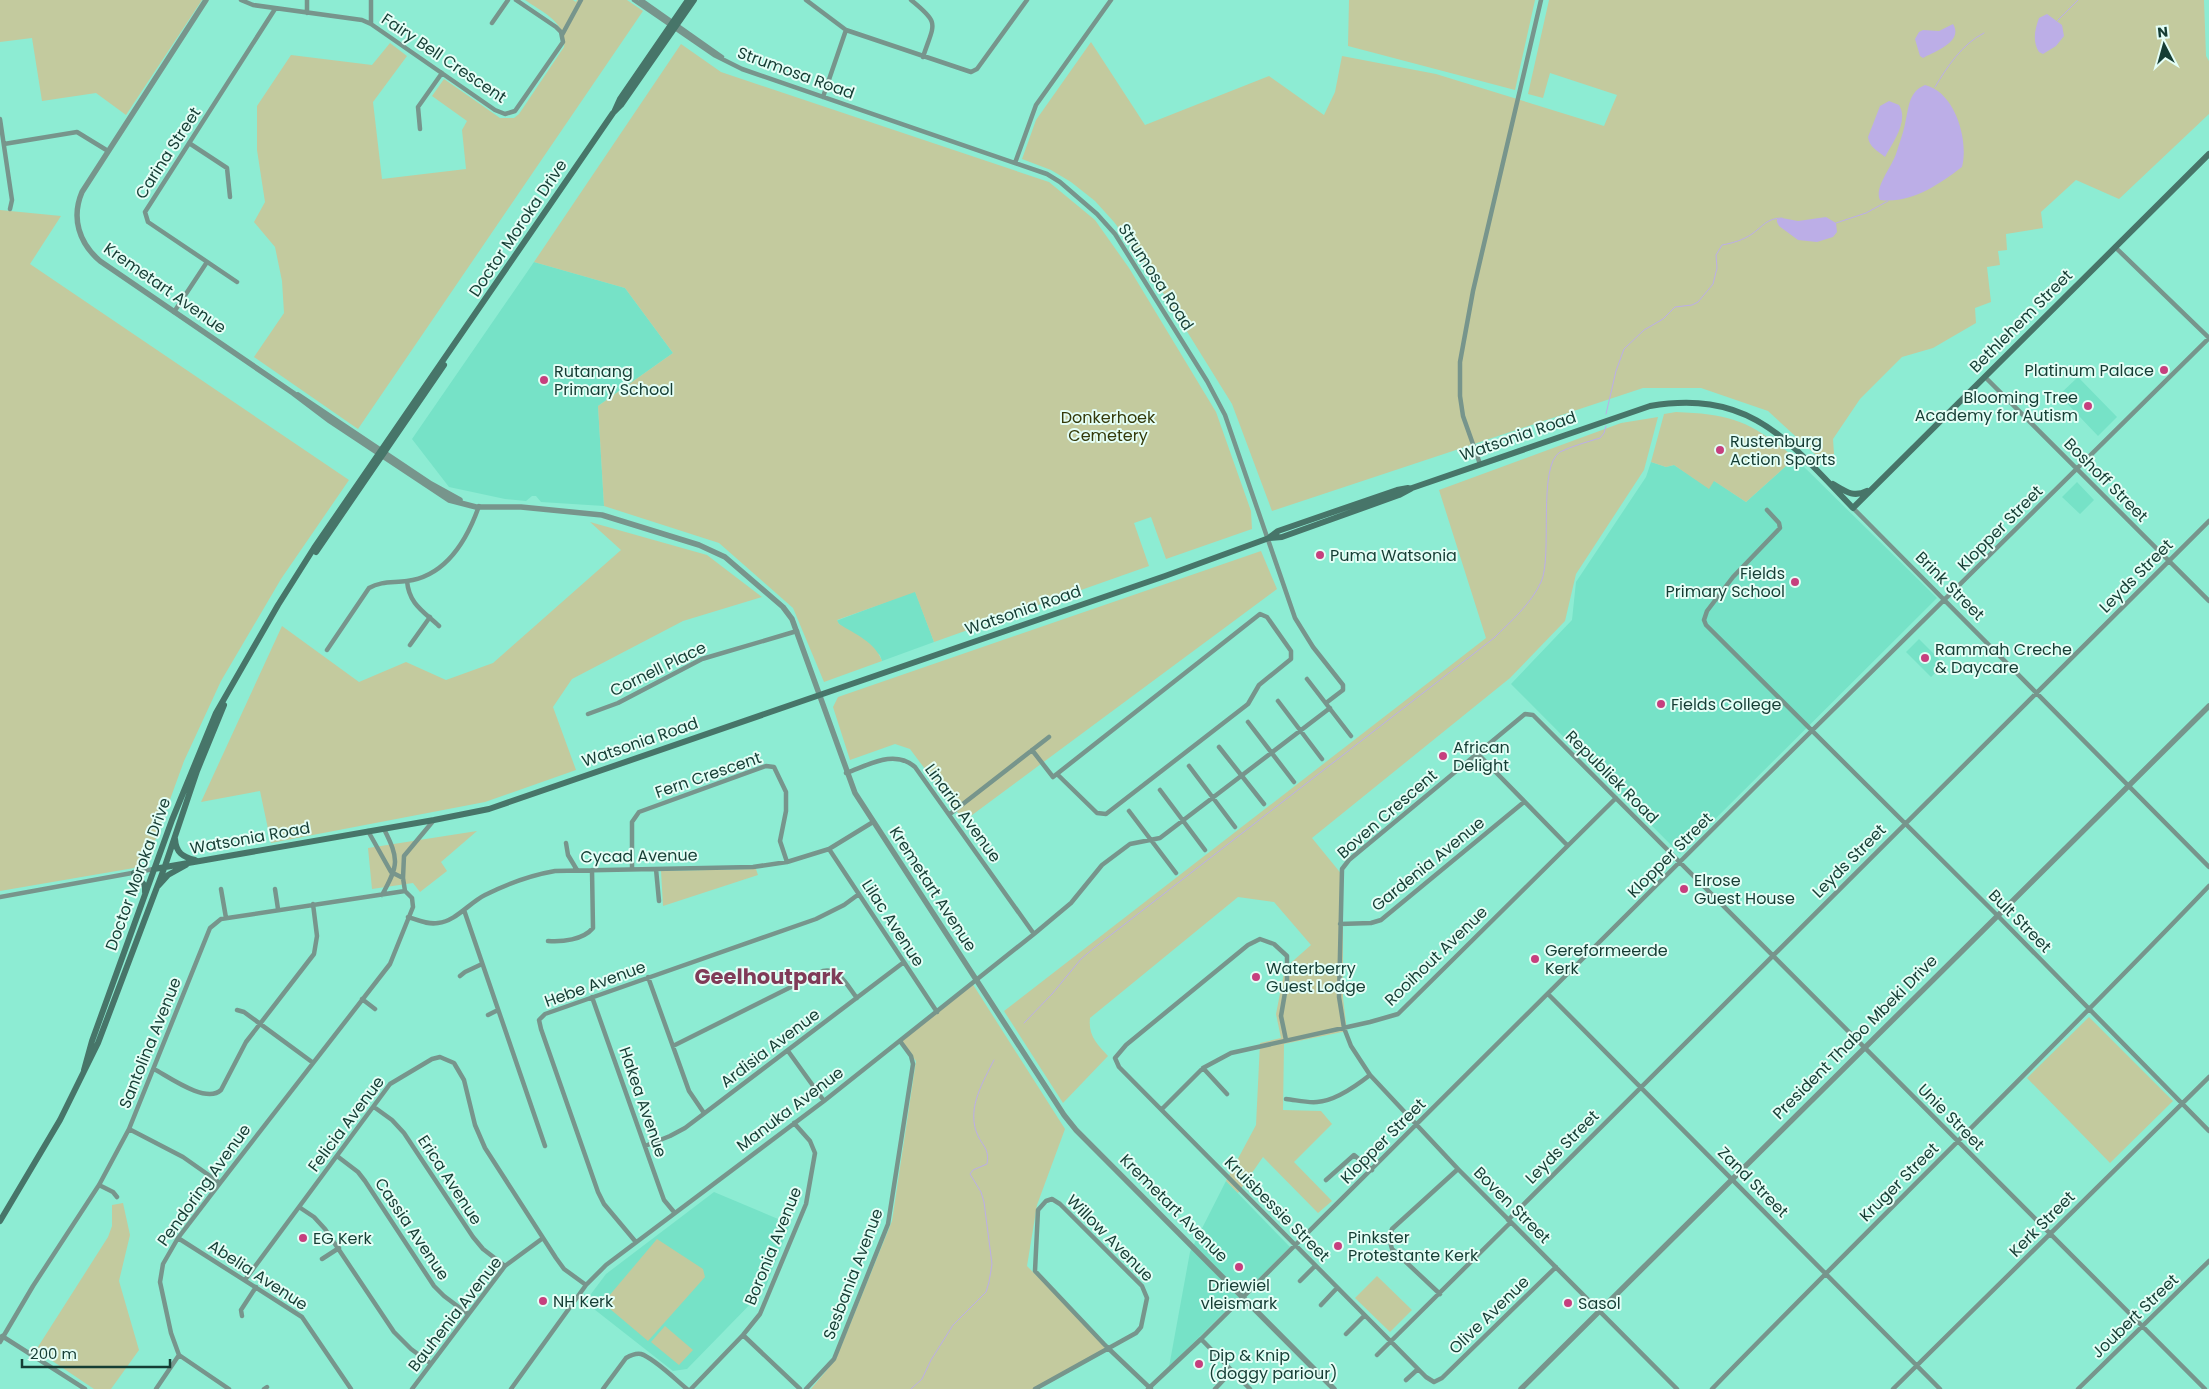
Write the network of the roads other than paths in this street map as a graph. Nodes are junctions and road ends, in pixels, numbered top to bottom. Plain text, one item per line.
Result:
1 (206, 0) edge
2 (241, 0) edge
3 (308, 0) edge
4 (371, 0) edge
5 (508, 0) edge
6 (516, 0) edge
7 (581, 0) edge
8 (634, 0) edge
9 (641, 0) edge
10 (688, 0) edge
11 (694, 0) edge
12 (806, 0) edge
13 (911, 0) edge
14 (1027, 0) edge
15 (1111, 0) edge
16 (1541, 0) edge
17 (276, 9) junction
18 (307, 13) junction
19 (492, 23) dead end
20 (371, 24) junction
21 (674, 25) junction
22 (846, 30) junction
23 (562, 35) junction
24 (923, 58) junction
25 (442, 73) junction
26 (823, 97) junction
27 (0, 119) edge
28 (420, 129) dead end
29 (189, 143) junction
30 (4, 144) junction
31 (108, 151) junction
32 (2209, 154) edge
33 (1015, 163) junction
34 (230, 197) dead end
35 (10, 209) dead end
36 (2115, 247) junction
37 (207, 262) junction
38 (237, 282) dead end
39 (174, 312) junction
40 (2209, 338) edge
41 (1985, 377) junction
42 (1633, 411) joint
43 (382, 452) junction
44 (1480, 464) junction
45 (2076, 469) junction
46 (1824, 478) junction
47 (1872, 489) junction
48 (479, 506) junction
49 (1853, 508) junction
50 (1767, 510) dead end
51 (2209, 522) edge
52 (1269, 538) junction
53 (2169, 561) junction
54 (407, 581) junction
55 (1944, 600) junction
56 (2209, 601) edge
57 (430, 617) junction
58 (439, 626) dead end
59 (797, 631) junction
60 (410, 645) dead end
61 (327, 650) dead end
62 (1307, 680) dead end
63 (229, 692) junction
64 (2036, 693) junction
65 (819, 694) junction
66 (1278, 701) dead end
67 (1326, 703) junction
68 (2209, 706) edge
69 (1330, 708) junction
70 (588, 714) dead end
71 (1525, 714) joint
72 (1248, 722) dead end
73 (1301, 730) junction
74 (1813, 730) junction
75 (1351, 736) dead end
76 (1049, 737) dead end
77 (1219, 746) dead end
78 (1032, 750) junction
79 (1271, 753) junction
80 (1478, 754) junction
81 (1322, 759) dead end
82 (1189, 766) dead end
83 (846, 773) junction
84 (1058, 774) junction
85 (1242, 776) junction
86 (1294, 782) dead end
87 (2128, 784) junction
88 (1160, 790) dead end
89 (1212, 798) junction
90 (1616, 798) junction
91 (1524, 802) junction
92 (1264, 804) dead end
93 (1130, 812) dead end
94 (950, 814) junction
95 (434, 820) junction
96 (1183, 820) junction
97 (873, 822) junction
98 (1904, 824) junction
99 (1235, 827) dead end
100 (384, 828) junction
101 (368, 832) junction
102 (175, 836) junction
103 (1152, 841) junction
104 (566, 843) dead end
105 (1567, 845) junction
106 (829, 849) junction
107 (1205, 850) dead end
108 (395, 851) junction
109 (404, 856) junction
110 (196, 861) junction
111 (787, 862) junction
112 (1680, 862) junction
113 (165, 866) junction
114 (2209, 867) edge
115 (656, 868) junction
116 (154, 869) junction
117 (632, 869) junction
118 (578, 870) junction
119 (592, 870) junction
120 (134, 873) junction
121 (1176, 873) dead end
122 (394, 874) junction
123 (403, 878) junction
124 (2209, 886) edge
125 (155, 888) junction
126 (221, 889) dead end
127 (275, 889) dead end
128 (406, 891) junction
129 (145, 893) junction
130 (382, 894) junction
131 (859, 894) junction
132 (0, 896) edge
133 (659, 901) dead end
134 (313, 904) junction
135 (278, 909) junction
136 (464, 910) junction
137 (1997, 915) junction
138 (408, 917) junction
139 (226, 918) junction
140 (1340, 924) junction
141 (1034, 934) junction
142 (548, 941) dead end
143 (1772, 955) junction
144 (904, 962) junction
145 (482, 964) junction
146 (460, 976) dead end
147 (648, 977) junction
148 (976, 979) junction
149 (1548, 994) junction
150 (592, 997) junction
151 (856, 998) junction
152 (362, 1000) junction
153 (375, 1009) dead end
154 (237, 1010) dead end
155 (498, 1010) junction
156 (2090, 1010) junction
157 (937, 1012) junction
158 (488, 1015) dead end
159 (260, 1024) junction
160 (1344, 1028) junction
161 (1286, 1040) junction
162 (900, 1041) junction
163 (673, 1046) junction
164 (1863, 1048) junction
165 (788, 1051) junction
166 (312, 1062) junction
167 (1203, 1068) junction
168 (154, 1069) junction
169 (84, 1070) junction
170 (1370, 1076) junction
171 (2209, 1077) edge
172 (1641, 1086) junction
173 (1227, 1094) dead end
174 (1286, 1099) dead end
175 (824, 1101) junction
176 (2182, 1104) junction
177 (374, 1107) junction
178 (1162, 1109) junction
179 (704, 1113) junction
180 (794, 1123) junction
181 (1416, 1125) junction
182 (129, 1129) junction
183 (2209, 1131) edge
184 (1958, 1142) junction
185 (545, 1146) dead end
186 (645, 1146) junction
187 (337, 1156) junction
188 (1458, 1169) junction
189 (1372, 1170) junction
190 (1732, 1179) junction
191 (1326, 1180) dead end
192 (220, 1183) junction
193 (99, 1184) junction
194 (118, 1197) dead end
195 (299, 1207) junction
196 (674, 1212) junction
197 (0, 1220) edge
198 (1509, 1221) junction
199 (2049, 1234) junction
200 (178, 1238) junction
201 (543, 1238) junction
202 (635, 1242) junction
203 (1294, 1246) junction
204 (339, 1248) junction
205 (322, 1259) dead end
206 (2209, 1261) edge
207 (505, 1266) junction
208 (1315, 1266) junction
209 (1556, 1267) junction
210 (1826, 1273) junction
211 (246, 1280) junction
212 (1300, 1281) dead end
213 (586, 1285) junction
214 (256, 1287) junction
215 (1337, 1288) junction
216 (1440, 1294) junction
217 (1243, 1297) junction
218 (1321, 1305) dead end
219 (1600, 1311) junction
220 (468, 1314) junction
221 (242, 1316) dead end
222 (1364, 1316) junction
223 (2141, 1327) junction
224 (1346, 1334) dead end
225 (743, 1335) junction
226 (2, 1336) junction
227 (1201, 1339) junction
228 (1390, 1341) junction
229 (0, 1342) edge
230 (1109, 1349) junction
231 (179, 1355) junction
232 (1377, 1355) dead end
233 (430, 1363) junction
234 (1916, 1366) junction
235 (1418, 1369) junction
236 (1232, 1371) junction
237 (1406, 1380) dead end
238 (1439, 1380) joint
239 (84, 1389) edge
240 (156, 1389) edge
241 (229, 1389) edge
242 (351, 1389) edge
243 (412, 1389) edge
244 (511, 1389) edge
245 (603, 1389) edge
246 (689, 1389) edge
247 (800, 1389) edge
248 (806, 1389) edge
249 (1035, 1389) edge
250 (1150, 1389) edge
251 (1215, 1389) edge
252 (1250, 1389) edge
253 (1334, 1389) edge
254 (1521, 1389) edge
255 (1677, 1389) edge
256 (1712, 1389) edge
257 (1893, 1389) edge
258 (1940, 1389) edge
259 (2078, 1389) edge
260 (2205, 1389) edge

1 - 31 street, Kremetart Avenue
2 - 17 street, Fairy Bell Crescent
3 - 18 street
4 - 20 street
5 - 19 street
6 - 23 street
7 - 23 street
8 - 21 street, Strumosa Road
9 - 21 street, Strumosa Road
10 - 21 main road, Doctor Moroka Drive
11 - 21 main road, Doctor Moroka Drive
12 - 22 street
13 - 24 street
14 - 24 street
15 - 33 street
16 - 44 street
17 - 18 street, Fairy Bell Crescent
17 - 29 street, Carina Street
18 - 20 street, Fairy Bell Crescent
20 - 25 street, Fairy Bell Crescent
21 - 26 street, Strumosa Road
21 - 43 main road, Doctor Moroka Drive
22 - 24 street
22 - 26 street
23 - 25 street, Fairy Bell Crescent
25 - 28 street
26 - 33 street, Strumosa Road
27 - 30 street
29 - 34 street
29 - 37 street, Carina Street
30 - 31 street
30 - 35 street
31 - 39 street, Kremetart Avenue
32 - 36 main road, Bethlehem Street
33 - 52 street, Strumosa Road
36 - 40 street
36 - 41 main road, Bethlehem Street
37 - 38 street, Carina Street
37 - 39 street
39 - 43 street, Kremetart Avenue
40 - 45 street, Klopper Street
41 - 45 street, Boshoff Street
41 - 47 main road, Bethlehem Street
42 - 44 main road, Watsonia Road
42 - 46 main road, Brink Street
43 - 48 street, Kremetart Avenue
43 - 63 main road, Doctor Moroka Drive
44 - 52 main road, Watsonia Road
45 - 53 street, Boshoff Street
45 - 55 street, Klopper Street
46 - 47 main road
46 - 49 main road, Brink Street
47 - 49 main road, Bethlehem Street
48 - 54 street
48 - 59 street, Kremetart Avenue
49 - 55 street, Brink Street
50 - 74 street, Bult Street
51 - 53 street, Leyds Street
52 - 65 main road, Watsonia Road
52 - 67 street, Strumosa Road
53 - 56 street, Boshoff Street
53 - 64 street, Leyds Street
54 - 57 street
54 - 61 street
55 - 64 street, Brink Street
55 - 74 street, Klopper Street
57 - 58 street
57 - 60 street
59 - 65 street, Kremetart Avenue
59 - 70 street, Cornell Place
62 - 67 street
63 - 102 main road, Doctor Moroka Drive
63 - 116 main road, Doctor Moroka Drive
64 - 87 street, Brink Street
64 - 98 street, Leyds Street
65 - 83 street, Kremetart Avenue
65 - 95 main road, Watsonia Road
66 - 73 street
67 - 69 street
68 - 87 street, President Thabo Mbeki Drive
69 - 73 street
69 - 75 street
71 - 80 street, Boven Crescent
71 - 90 street, Republiek Road
72 - 79 street
73 - 79 street
73 - 81 street
74 - 98 street, Bult Street
74 - 112 street, Klopper Street
76 - 78 street
77 - 85 street
78 - 84 street
78 - 94 street
79 - 85 street
79 - 86 street
80 - 91 street
80 - 140 street, Boven Crescent
82 - 89 street
83 - 94 street, Linaria Avenue
83 - 97 street, Kremetart Avenue
84 - 84 street
85 - 89 street
85 - 92 street
87 - 114 street, Brink Street
87 - 137 street, President Thabo Mbeki Drive
88 - 96 street
89 - 96 street
89 - 99 street
90 - 105 street, Rooihout Avenue
90 - 112 street, Republiek Road
91 - 105 street
91 - 140 street, Gardenia Avenue
93 - 103 street
94 - 141 street, Linaria Avenue
95 - 100 main road, Watsonia Road
95 - 109 street
96 - 103 street
96 - 107 street
97 - 106 street, Cycad Avenue
97 - 148 street, Kremetart Avenue
98 - 137 street, Bult Street
98 - 143 street, Leyds Street
100 - 101 main road, Watsonia Road
100 - 108 street
101 - 110 main road, Watsonia Road
101 - 122 street
102 - 110 main road
102 - 113 main road, Doctor Moroka Drive
103 - 121 street
103 - 141 street, Manuka Avenue
104 - 118 street
105 - 160 street, Rooihout Avenue
106 - 111 street, Cycad Avenue
106 - 131 street, Lilac Avenue
108 - 109 street
108 - 122 street
109 - 123 street
110 - 113 main road, Watsonia Road
110 - 125 main road
111 - 115 street, Cycad Avenue
111 - 117 street, Fern Crescent
112 - 143 street, Unie Street
112 - 149 street, Klopper Street
113 - 116 main road, Watsonia Road
113 - 125 main road, Doctor Moroka Drive
115 - 117 street, Cycad Avenue
115 - 133 street
116 - 120 street, Watsonia Road
116 - 129 main road, Doctor Moroka Drive
117 - 119 street, Cycad Avenue
118 - 119 street, Cycad Avenue
118 - 136 street, Cycad Avenue
119 - 142 street
120 - 129 main road
120 - 132 street, Watsonia Road
122 - 123 street
122 - 130 street
123 - 128 street
124 - 156 street, Kruger Street
125 - 169 main road, Doctor Moroka Drive
126 - 139 street
127 - 135 street
128 - 130 street
128 - 138 street, Pendoring Avenue
129 - 169 main road, Doctor Moroka Drive
130 - 134 street
131 - 144 street, Lilac Avenue
131 - 147 street, Hebe Avenue
134 - 135 street
134 - 159 street
135 - 139 street
136 - 138 street, Cycad Avenue
136 - 145 street
137 - 156 street, Bult Street
137 - 164 street, President Thabo Mbeki Drive
138 - 152 street, Pendoring Avenue
139 - 168 street, Santolina Avenue
140 - 160 street, Boven Crescent
141 - 148 street, Manuka Avenue
143 - 164 street, Unie Street
143 - 172 street, Leyds Street
144 - 151 street, Ardisia Avenue
144 - 157 street, Lilac Avenue
145 - 146 street
145 - 155 street
147 - 150 street, Hebe Avenue
147 - 163 street
148 - 157 street, Manuka Avenue
148 - 217 street, Kremetart Avenue
149 - 172 street, Zand Street
149 - 181 street, Klopper Street
150 - 186 street, Hakea Avenue
150 - 202 street, Hebe Avenue
151 - 163 street
151 - 165 street, Ardisia Avenue
152 - 153 street
152 - 166 street, Pendoring Avenue
154 - 159 street
155 - 158 street
155 - 185 street
156 - 176 street, Bult Street
156 - 184 street, Kruger Street
157 - 162 street, Manuka Avenue
159 - 166 street
159 - 168 street
160 - 161 street, Rooihout Avenue
160 - 170 street, Boven Street
161 - 167 street, Rooihout Avenue
161 - 178 street, Kruisbessie Street
162 - 175 street, Manuka Avenue
162 - 248 street, Sesbania Avenue
163 - 179 street
164 - 184 street, Unie Street
164 - 190 street, President Thabo Mbeki Drive
165 - 175 street
165 - 179 street, Ardisia Avenue
166 - 192 street, Pendoring Avenue
167 - 173 street
167 - 178 street, Rooihout Avenue
168 - 182 street, Santolina Avenue
169 - 197 main road, Doctor Moroka Drive
170 - 174 street
170 - 181 street, Boven Street
171 - 176 street, Kerk Street
172 - 190 street, Zand Street
172 - 198 street, Leyds Street
175 - 180 street, Manuka Avenue
176 - 183 street, Bult Street
176 - 199 street, Kerk Street
177 - 187 street, Felicia Avenue
177 - 201 street, Felicia Avenue
177 - 207 street, Erica Avenue
178 - 203 street, Kruisbessie Street
179 - 186 street, Ardisia Avenue
180 - 196 street, Manuka Avenue
180 - 225 street, Boronia Avenue
181 - 188 street, Boven Street
181 - 189 street, Klopper Street
182 - 192 street
182 - 193 street, Santolina Avenue
184 - 199 street, Unie Street
184 - 210 street, Kruger Street
186 - 196 street, Hakea Avenue
187 - 195 street, Felicia Avenue
187 - 220 street, Cassia Avenue
188 - 198 street, Boven Street
188 - 216 street
189 - 191 street
189 - 203 street, Klopper Street
190 - 210 street, Zand Street
190 - 219 street, President Thabo Mbeki Drive
192 - 200 street, Pendoring Avenue
193 - 194 street
193 - 226 street, Santolina Avenue
195 - 204 street
195 - 211 street, Felicia Avenue
196 - 202 street, Manuka Avenue
198 - 209 street, Boven Street
198 - 216 street, Leyds Street
199 - 223 street, Unie Street
199 - 234 street, Kerk Street
200 - 211 street, Abelia Avenue
200 - 231 street, Pendoring Avenue
201 - 207 street, Bauhenia Avenue
201 - 213 street, Felicia Avenue
202 - 213 street, Manuka Avenue
203 - 208 street, Kruisbessie Street
203 - 217 street, Klopper Street
204 - 205 street
204 - 233 street
206 - 223 street, Joubert Street
207 - 220 street, Bauhenia Avenue
208 - 212 street
208 - 215 street, Kruisbessie Street
209 - 219 street, Boven Street
209 - 238 street, Olive Avenue
210 - 234 street, Zand Street
210 - 256 street, Kruger Street
211 - 214 street, Abelia Avenue
213 - 244 street, Manuka Avenue
214 - 221 street
214 - 242 street, Abelia Avenue
215 - 218 street
215 - 222 street, Kruisbessie Street
216 - 228 street, Leyds Street
217 - 227 street, Klopper Street
217 - 253 street, Kremetart Avenue
219 - 254 street, President Thabo Mbeki Drive
219 - 255 street, Boven Street
220 - 233 street, Bauhenia Avenue
222 - 224 street
222 - 228 street, Kruisbessie Street
223 - 259 street, Joubert Street
223 - 260 street, Unie Street
225 - 246 street, Boronia Avenue
225 - 247 street
226 - 229 street, Santolina Avenue
226 - 239 street
227 - 236 street
227 - 250 street, Klopper Street
228 - 232 street, Leyds Street
228 - 235 street, Kruisbessie Street
230 - 230 street, Willow Avenue
230 - 249 street, Willow Avenue
230 - 250 street
231 - 240 street
231 - 241 street
233 - 243 street, Bauhenia Avenue
234 - 257 street, Kerk Street
234 - 258 street, Zand Street
235 - 237 street
235 - 238 street, Kruisbessie Street
236 - 251 street
236 - 252 street
245 - 246 street

